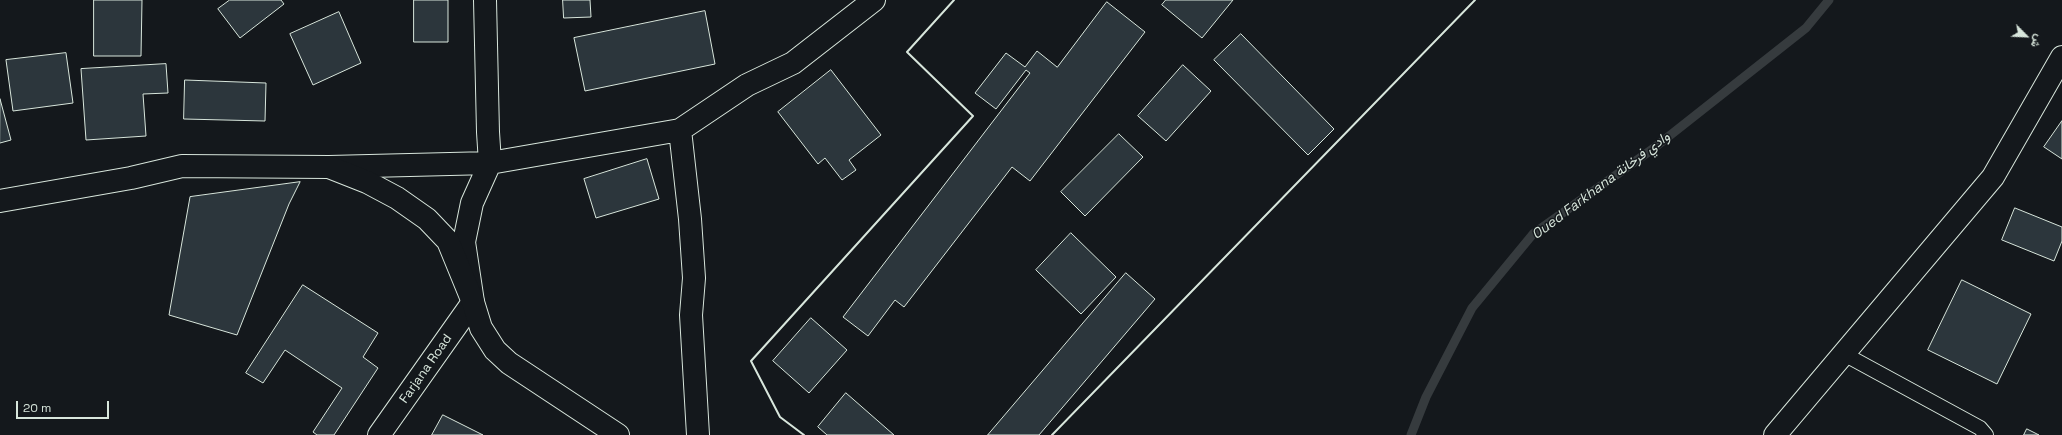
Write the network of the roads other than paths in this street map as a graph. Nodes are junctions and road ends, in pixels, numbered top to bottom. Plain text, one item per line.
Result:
1 (485, 0) edge
2 (874, 0) edge
3 (2062, 57) edge
4 (680, 130) junction
5 (490, 163) junction
6 (329, 167) junction
7 (0, 201) edge
8 (473, 302) junction
9 (1844, 354) junction
10 (380, 435) edge
11 (618, 435) edge
12 (698, 435) edge
13 (1775, 435) edge
14 (1986, 435) edge

1 - 5 street
2 - 4 street
3 - 9 street
4 - 5 street
4 - 12 street
5 - 6 street
5 - 8 street
6 - 7 street
6 - 8 street
8 - 10 street, Farjana Road
8 - 11 street
9 - 13 street
9 - 14 lane

